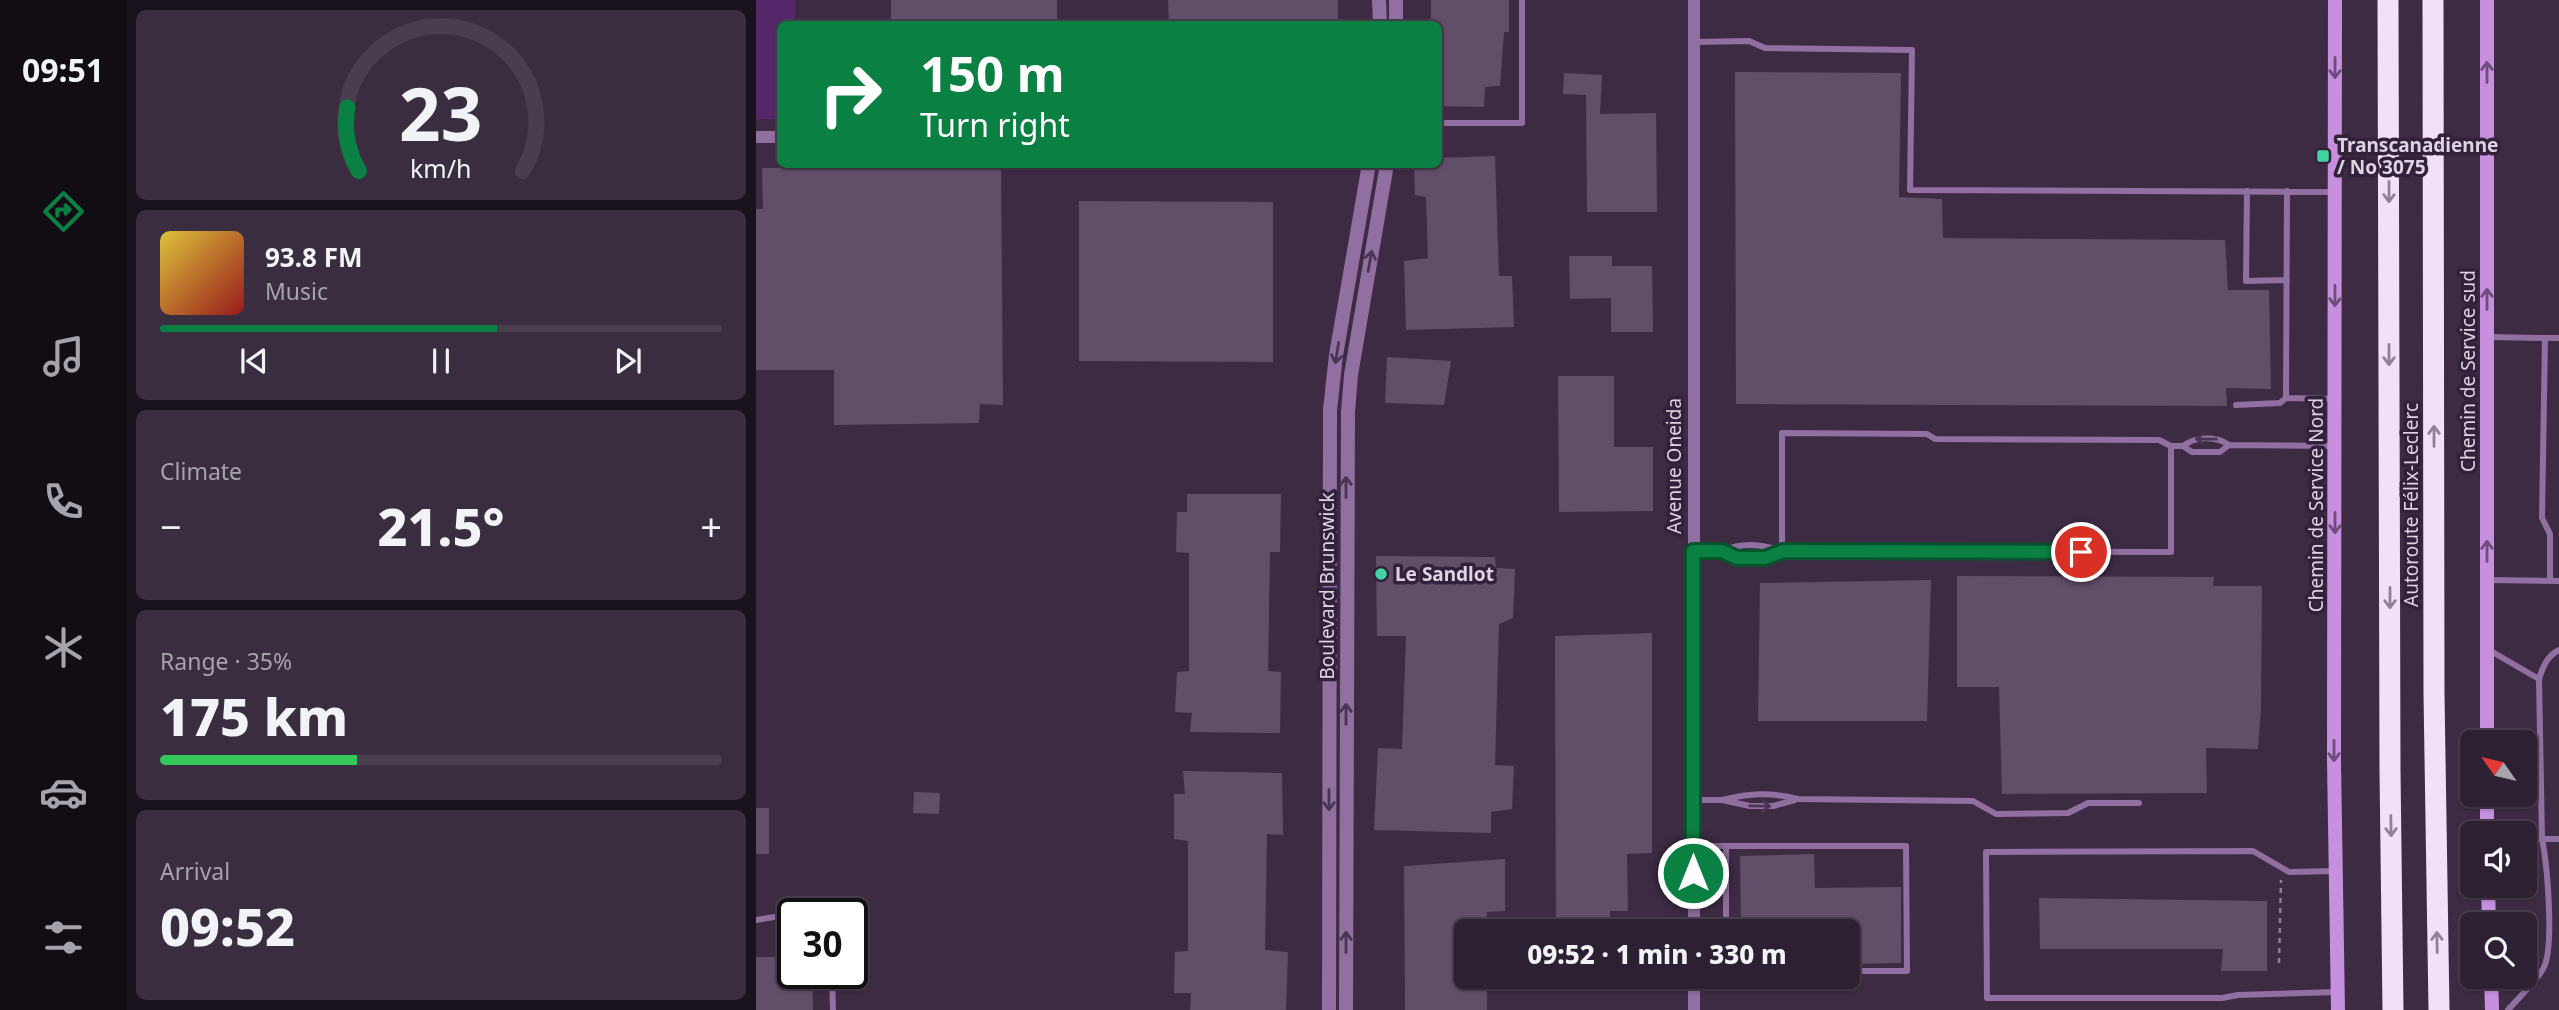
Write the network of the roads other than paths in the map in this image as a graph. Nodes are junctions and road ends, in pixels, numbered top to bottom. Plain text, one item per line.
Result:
1 (1380, 0) edge
2 (1396, 0) edge
3 (1522, 0) edge
4 (1694, 0) edge
5 (2335, 0) edge
6 (2388, 0) edge
7 (2433, 0) edge
8 (2444, 0) edge
9 (2487, 0) edge
10 (1380, 21) edge
11 (1396, 21) edge
12 (1694, 42) junction
13 (2433, 118) junction
14 (1442, 123) edge
15 (756, 137) edge
16 (777, 137) edge
17 (1368, 168) edge
18 (1386, 168) edge
19 (2247, 191) junction
20 (2287, 191) junction
21 (2335, 192) junction
22 (2287, 281) junction
23 (2487, 337) junction
24 (2545, 338) junction
25 (2559, 338) edge
26 (2286, 398) junction
27 (2335, 398) junction
28 (2236, 405) dead end
29 (2229, 445) junction
30 (2171, 446) junction
31 (2183, 446) junction
32 (2335, 446) junction
33 (2550, 534) junction
34 (2559, 535) edge
35 (1693, 551) junction
36 (1722, 551) junction
37 (1783, 551) junction
38 (2487, 580) junction
39 (2550, 581) junction
40 (2559, 581) edge
41 (2487, 649) junction
42 (2559, 650) edge
43 (2539, 679) junction
44 (2487, 730) edge
45 (1798, 799) junction
46 (1694, 800) junction
47 (1722, 800) junction
48 (2139, 803) dead end
49 (2537, 839) edge
50 (2542, 839) junction
51 (2559, 839) edge
52 (1694, 846) junction
53 (1727, 846) junction
54 (2336, 871) junction
55 (777, 917) edge
56 (1694, 919) edge
57 (1726, 919) edge
58 (756, 920) edge
59 (1860, 971) edge
60 (832, 989) edge
61 (1693, 989) edge
62 (2491, 989) edge
63 (2338, 992) junction
64 (833, 1010) edge
65 (1329, 1010) edge
66 (1346, 1010) edge
67 (1693, 1010) edge
68 (2338, 1010) edge
69 (2393, 1010) edge
70 (2439, 1010) edge
71 (2492, 1010) edge
72 (2508, 1010) edge

1 - 10 street
2 - 11 street
3 - 14 lane
4 - 12 street, Avenue Oneida
5 -> 21 main road, Chemin de Service Nord
6 -> 69 highway, Autoroute Félix-Leclerc
7 - 13 highway, Autoroute Félix-Leclerc
8 - 13 highway
23 -> 9 main road, Chemin de Service sud
12 - 19 lane
12 - 35 street, Avenue Oneida
70 -> 13 highway, Autoroute Félix-Leclerc
15 - 16 street
17 -> 65 street, Boulevard Brunswick
66 -> 18 street, Boulevard Brunswick
19 - 20 lane
19 - 22 lane
20 - 21 lane
20 - 22 lane
21 -> 27 main road, Chemin de Service Nord
22 - 26 lane
23 - 24 lane
38 -> 23 main road, Chemin de Service sud
24 - 25 lane
24 - 33 lane
26 - 27 lane
26 - 28 lane
27 - 32 main road, Chemin de Service Nord
29 - 31 lane
29 -> 31 lane
29 - 32 lane
30 - 31 lane
30 - 37 lane
30 - 37 lane
32 -> 54 main road, Chemin de Service Nord
33 - 34 lane
33 - 39 lane
35 - 36 lane
35 - 46 street, Avenue Oneida
36 - 37 lane
36 - 37 lane
38 - 39 lane
38 - 41 main road, Chemin de Service sud
39 - 40 lane
41 - 43 lane
41 - 44 main road, Chemin de Service sud
42 - 43 lane
43 - 50 lane
47 -> 45 lane
45 - 47 lane
45 - 48 lane
46 - 47 lane
46 - 52 street, Avenue Oneida
49 - 50 lane
50 - 51 lane
50 - 72 lane
52 - 53 lane
52 - 56 street, Avenue Oneida
53 - 57 lane
53 - 59 lane
54 - 63 main road, Chemin de Service Nord
54 - 63 lane
55 - 58 lane
60 - 64 lane
61 - 67 street
62 - 71 main road
63 - 68 main road, Chemin de Service Nord

